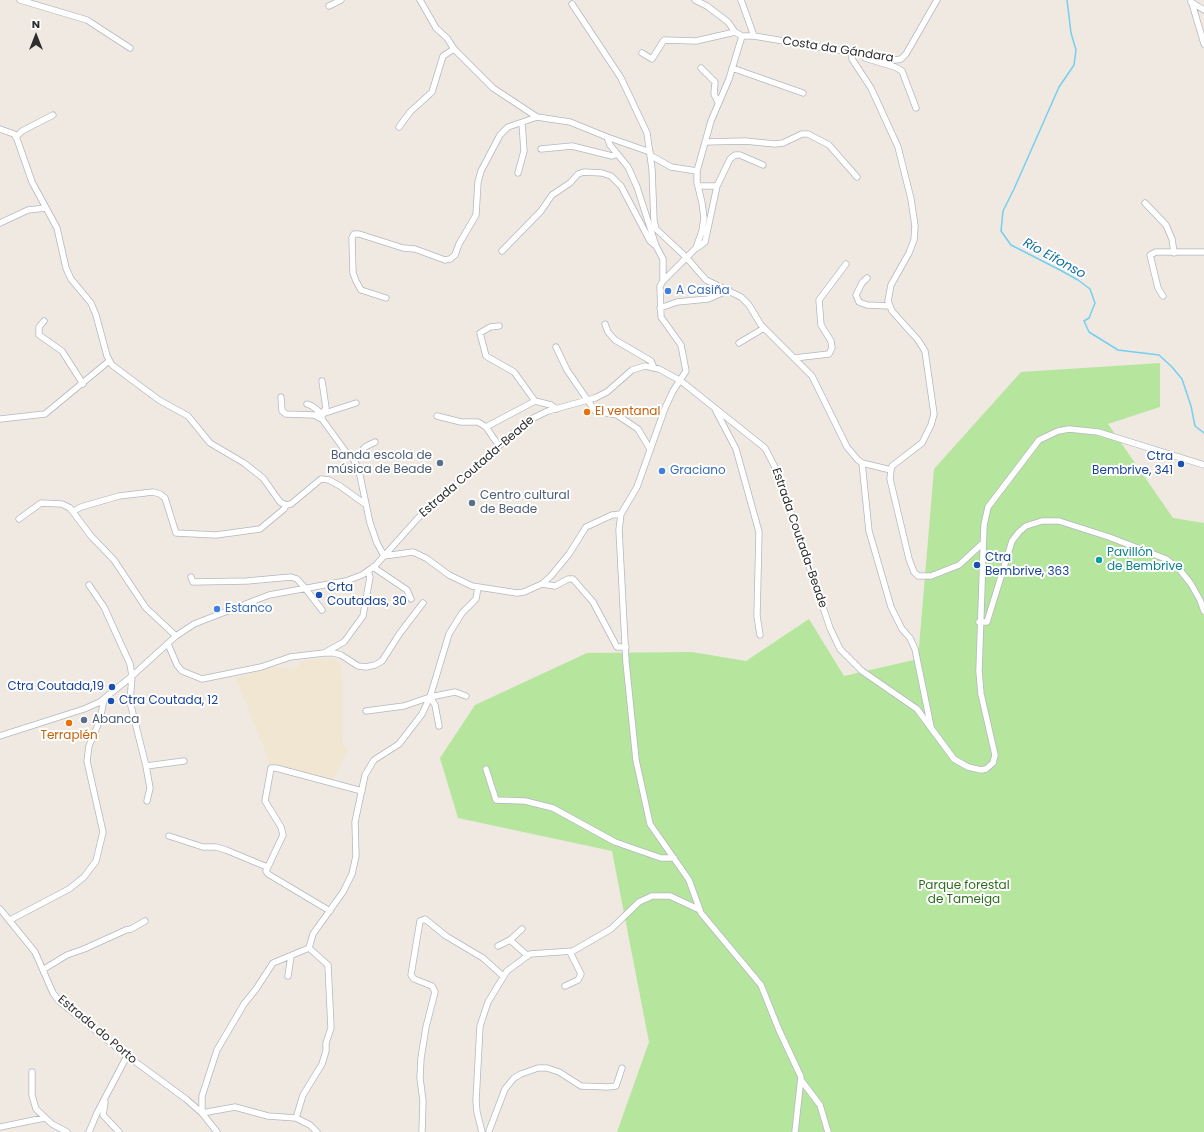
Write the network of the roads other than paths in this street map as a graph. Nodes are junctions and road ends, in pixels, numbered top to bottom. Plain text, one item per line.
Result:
1 (20, 0) edge
2 (341, 0) edge
3 (420, 0) edge
4 (695, 0) edge
5 (741, 0) edge
6 (937, 0) edge
7 (1191, 1) edge
8 (572, 4) dead end
9 (329, 6) dead end
10 (1204, 10) edge
11 (735, 32) junction
12 (742, 36) junction
13 (754, 36) junction
14 (1204, 44) edge
15 (130, 48) dead end
16 (454, 49) junction
17 (852, 52) junction
18 (642, 53) dead end
19 (862, 54) junction
20 (701, 68) dead end
21 (732, 68) junction
22 (803, 93) dead end
23 (718, 102) junction
24 (916, 108) dead end
25 (53, 115) dead end
26 (537, 118) junction
27 (522, 123) junction
28 (399, 127) dead end
29 (0, 129) edge
30 (16, 137) junction
31 (607, 137) junction
32 (705, 142) junction
33 (541, 149) dead end
34 (648, 153) junction
35 (617, 154) junction
36 (763, 165) dead end
37 (697, 172) junction
38 (518, 173) dead end
39 (857, 177) dead end
40 (698, 186) junction
41 (717, 186) junction
42 (642, 200) junction
43 (1145, 204) dead end
44 (46, 208) junction
45 (654, 221) junction
46 (0, 223) edge
47 (656, 246) junction
48 (696, 248) junction
49 (502, 251) dead end
50 (1204, 252) edge
51 (1174, 253) junction
52 (686, 258) junction
53 (846, 264) dead end
54 (867, 278) dead end
55 (663, 281) junction
56 (729, 290) junction
57 (1163, 296) dead end
58 (386, 298) dead end
59 (890, 306) junction
60 (660, 308) junction
61 (44, 321) dead end
62 (605, 324) dead end
63 (499, 326) dead end
64 (764, 328) junction
65 (739, 343) dead end
66 (556, 347) dead end
67 (794, 358) junction
68 (109, 361) junction
69 (654, 368) junction
70 (322, 381) dead end
71 (681, 381) junction
72 (82, 384) junction
73 (281, 396) dead end
74 (535, 401) junction
75 (588, 401) junction
76 (356, 403) dead end
77 (307, 404) dead end
78 (713, 407) junction
79 (556, 409) junction
80 (322, 416) junction
81 (437, 416) dead end
82 (0, 419) edge
83 (486, 427) junction
84 (375, 442) dead end
85 (499, 446) junction
86 (650, 449) junction
87 (354, 460) junction
88 (862, 463) junction
89 (1204, 465) edge
90 (891, 470) junction
91 (365, 504) junction
92 (286, 505) junction
93 (74, 511) junction
94 (621, 514) junction
95 (19, 519) dead end
96 (983, 543) junction
97 (384, 556) junction
98 (370, 569) junction
99 (191, 577) dead end
100 (542, 584) junction
101 (89, 585) dead end
102 (478, 587) junction
103 (305, 588) junction
104 (411, 599) dead end
105 (423, 603) dead end
106 (322, 610) dead end
107 (1204, 611) edge
108 (979, 622) junction
109 (760, 635) dead end
110 (176, 636) junction
111 (168, 644) junction
112 (626, 647) junction
113 (324, 653) junction
114 (132, 676) junction
115 (466, 696) dead end
116 (430, 697) junction
117 (104, 699) junction
118 (366, 712) dead end
119 (439, 726) dead end
120 (933, 731) junction
121 (0, 736) edge
122 (184, 761) dead end
123 (146, 766) junction
124 (486, 769) dead end
125 (362, 792) junction
126 (147, 801) dead end
127 (168, 836) dead end
128 (674, 858) junction
129 (267, 867) junction
130 (0, 909) edge
131 (700, 910) junction
132 (330, 911) junction
133 (10, 920) junction
134 (145, 921) dead end
135 (522, 930) dead end
136 (510, 940) junction
137 (498, 946) dead end
138 (309, 948) junction
139 (570, 952) junction
140 (291, 956) junction
141 (528, 956) junction
142 (44, 969) junction
143 (288, 976) dead end
144 (503, 976) junction
145 (565, 986) dead end
146 (127, 1056) junction
147 (622, 1068) dead end
148 (32, 1072) dead end
149 (801, 1080) junction
150 (105, 1098) junction
151 (202, 1113) junction
152 (44, 1118) junction
153 (296, 1118) junction
154 (0, 1127) edge
155 (67, 1132) edge
156 (89, 1132) edge
157 (119, 1132) edge
158 (218, 1132) edge
159 (317, 1132) edge
160 (422, 1132) edge
161 (488, 1132) edge
162 (795, 1132) edge
163 (828, 1132) edge

1 - 15 street
2 - 9 street
3 - 16 street
4 - 11 street
5 - 13 street
6 - 19 street, Costa da Gándara
7 - 10 street
7 - 14 street
8 - 34 street
11 - 12 street
11 - 18 street
12 - 13 street, Costa da Gándara
12 - 21 street
13 - 17 street, Costa da Gándara
16 - 26 street
16 - 28 street
17 - 19 street, Costa da Gándara
17 - 59 street
19 - 24 street
20 - 23 street
21 - 22 street
21 - 23 street
23 - 32 street
25 - 30 street
26 - 27 street
26 - 31 street
27 - 38 street
27 - 58 street
29 - 30 street
30 - 44 street
31 - 34 street
31 - 35 street
32 - 37 street
32 - 39 street
33 - 35 street
34 - 37 street
34 - 45 street
35 - 42 street
36 - 41 street
37 - 40 street
40 - 41 street
40 - 48 street
41 - 48 street
42 - 45 street
42 - 47 street
43 - 51 street
44 - 46 street
44 - 68 street
45 - 52 street
47 - 49 street
47 - 55 street
48 - 52 street
50 - 51 street
51 - 57 street
52 - 55 street
52 - 56 street
53 - 67 street
54 - 59 street
55 - 60 street
56 - 60 street
56 - 64 street
59 - 90 street
60 - 71 street
61 - 72 street
62 - 69 street
63 - 74 street
64 - 65 street
64 - 67 street
66 - 75 street
67 - 88 street
68 - 72 street
68 - 92 street
69 - 71 street, Estrada Coutada-Beade
69 - 75 street, Estrada Coutada-Beade
70 - 80 street
71 - 78 street, Estrada Coutada-Beade
71 - 86 street
72 - 82 street
73 - 80 street
74 - 79 street
74 - 83 street
75 - 79 street, Estrada Coutada-Beade
75 - 86 street
76 - 80 street
77 - 80 street
78 - 109 street
78 - 120 street, Estrada Coutada-Beade
79 - 85 street, Estrada Coutada-Beade
80 - 87 street
81 - 83 street
83 - 85 street
84 - 87 street
85 - 97 street, Estrada Coutada-Beade
86 - 94 street
87 - 91 street
88 - 90 street
88 - 120 street
89 - 96 street, Estrada Coutada-Beade
90 - 96 street
91 - 92 street
91 - 97 street
92 - 93 street
93 - 95 street
93 - 110 street
94 - 100 street
94 - 112 street
96 - 108 street, Estrada Coutada-Beade
97 - 98 street, Estrada Coutada-Beade
97 - 102 street
98 - 103 street, Estrada Coutada-Beade
98 - 104 street
98 - 113 street
99 - 103 street
100 - 102 street
100 - 112 street
101 - 114 street
102 - 116 street
103 - 106 street
103 - 110 street, Estrada Coutada-Beade
105 - 113 street
107 - 108 street
108 - 120 street, Estrada Coutada-Beade
110 - 111 street, Estrada Coutada-Beade
111 - 113 street
111 - 114 street, Estrada Coutada-Beade
112 - 128 street
114 - 117 street, Estrada Coutada-Beade
114 - 123 street
115 - 116 street
116 - 118 street
116 - 119 street
116 - 125 street
117 - 121 street, Estrada Coutada-Beade
117 - 133 street
122 - 123 street
123 - 126 street
124 - 128 street
125 - 129 street
125 - 132 street
127 - 129 street
128 - 131 street
129 - 132 street
130 - 133 street, Estrada do Porto
131 - 139 street
131 - 149 street
132 - 138 street
133 - 142 street, Estrada do Porto
134 - 142 street
135 - 136 street
136 - 137 street
136 - 141 street
138 - 140 street
138 - 153 street
139 - 141 street
139 - 145 street
140 - 143 street
140 - 151 street
141 - 144 street
142 - 146 street, Estrada do Porto
144 - 160 street
144 - 161 street
146 - 150 street
146 - 151 street, Estrada do Porto
147 - 161 street
148 - 152 street
149 - 162 street
149 - 163 street
150 - 156 street
150 - 157 street
151 - 153 street
151 - 158 street, Estrada do Porto
152 - 154 street
152 - 155 street
153 - 159 street

